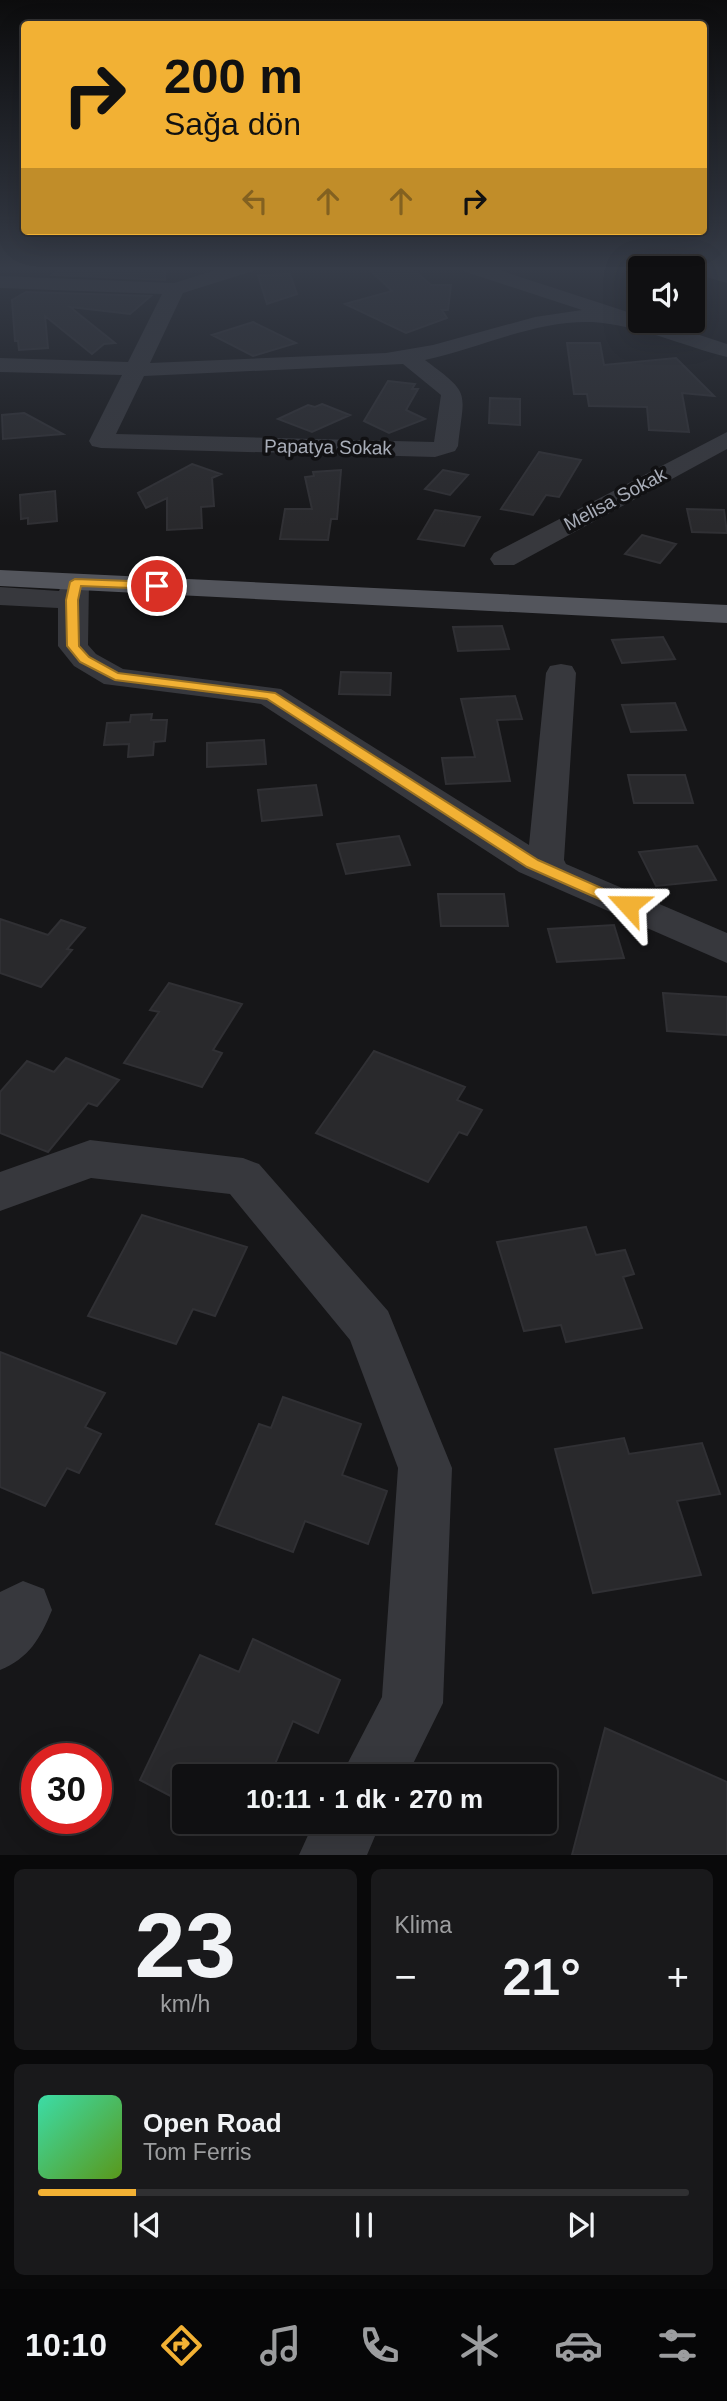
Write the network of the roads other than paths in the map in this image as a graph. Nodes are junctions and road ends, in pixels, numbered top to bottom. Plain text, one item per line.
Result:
1 (146, 354) edge
2 (425, 354) edge
3 (409, 358) junction
4 (0, 365) edge
5 (138, 370) junction
6 (727, 439) edge
7 (504, 559) dead end
8 (0, 564) edge
9 (0, 578) edge
10 (74, 591) junction
11 (0, 596) edge
12 (727, 598) edge
13 (727, 614) edge
14 (561, 673) dead end
15 (553, 873) junction
16 (727, 949) edge
17 (0, 1192) edge
18 (379, 1764) edge
19 (343, 1834) edge
20 (332, 1855) edge

1 - 5 street
2 - 3 street
3 - 5 street
3 - 5 street, Papatya Sokak
4 - 5 street
6 - 7 street, Melisa Sokak
8 - 12 main road
9 - 10 main road
10 - 11 street
10 - 13 main road
10 - 15 street
14 - 15 street
15 - 16 street
17 - 18 street
19 - 20 street

